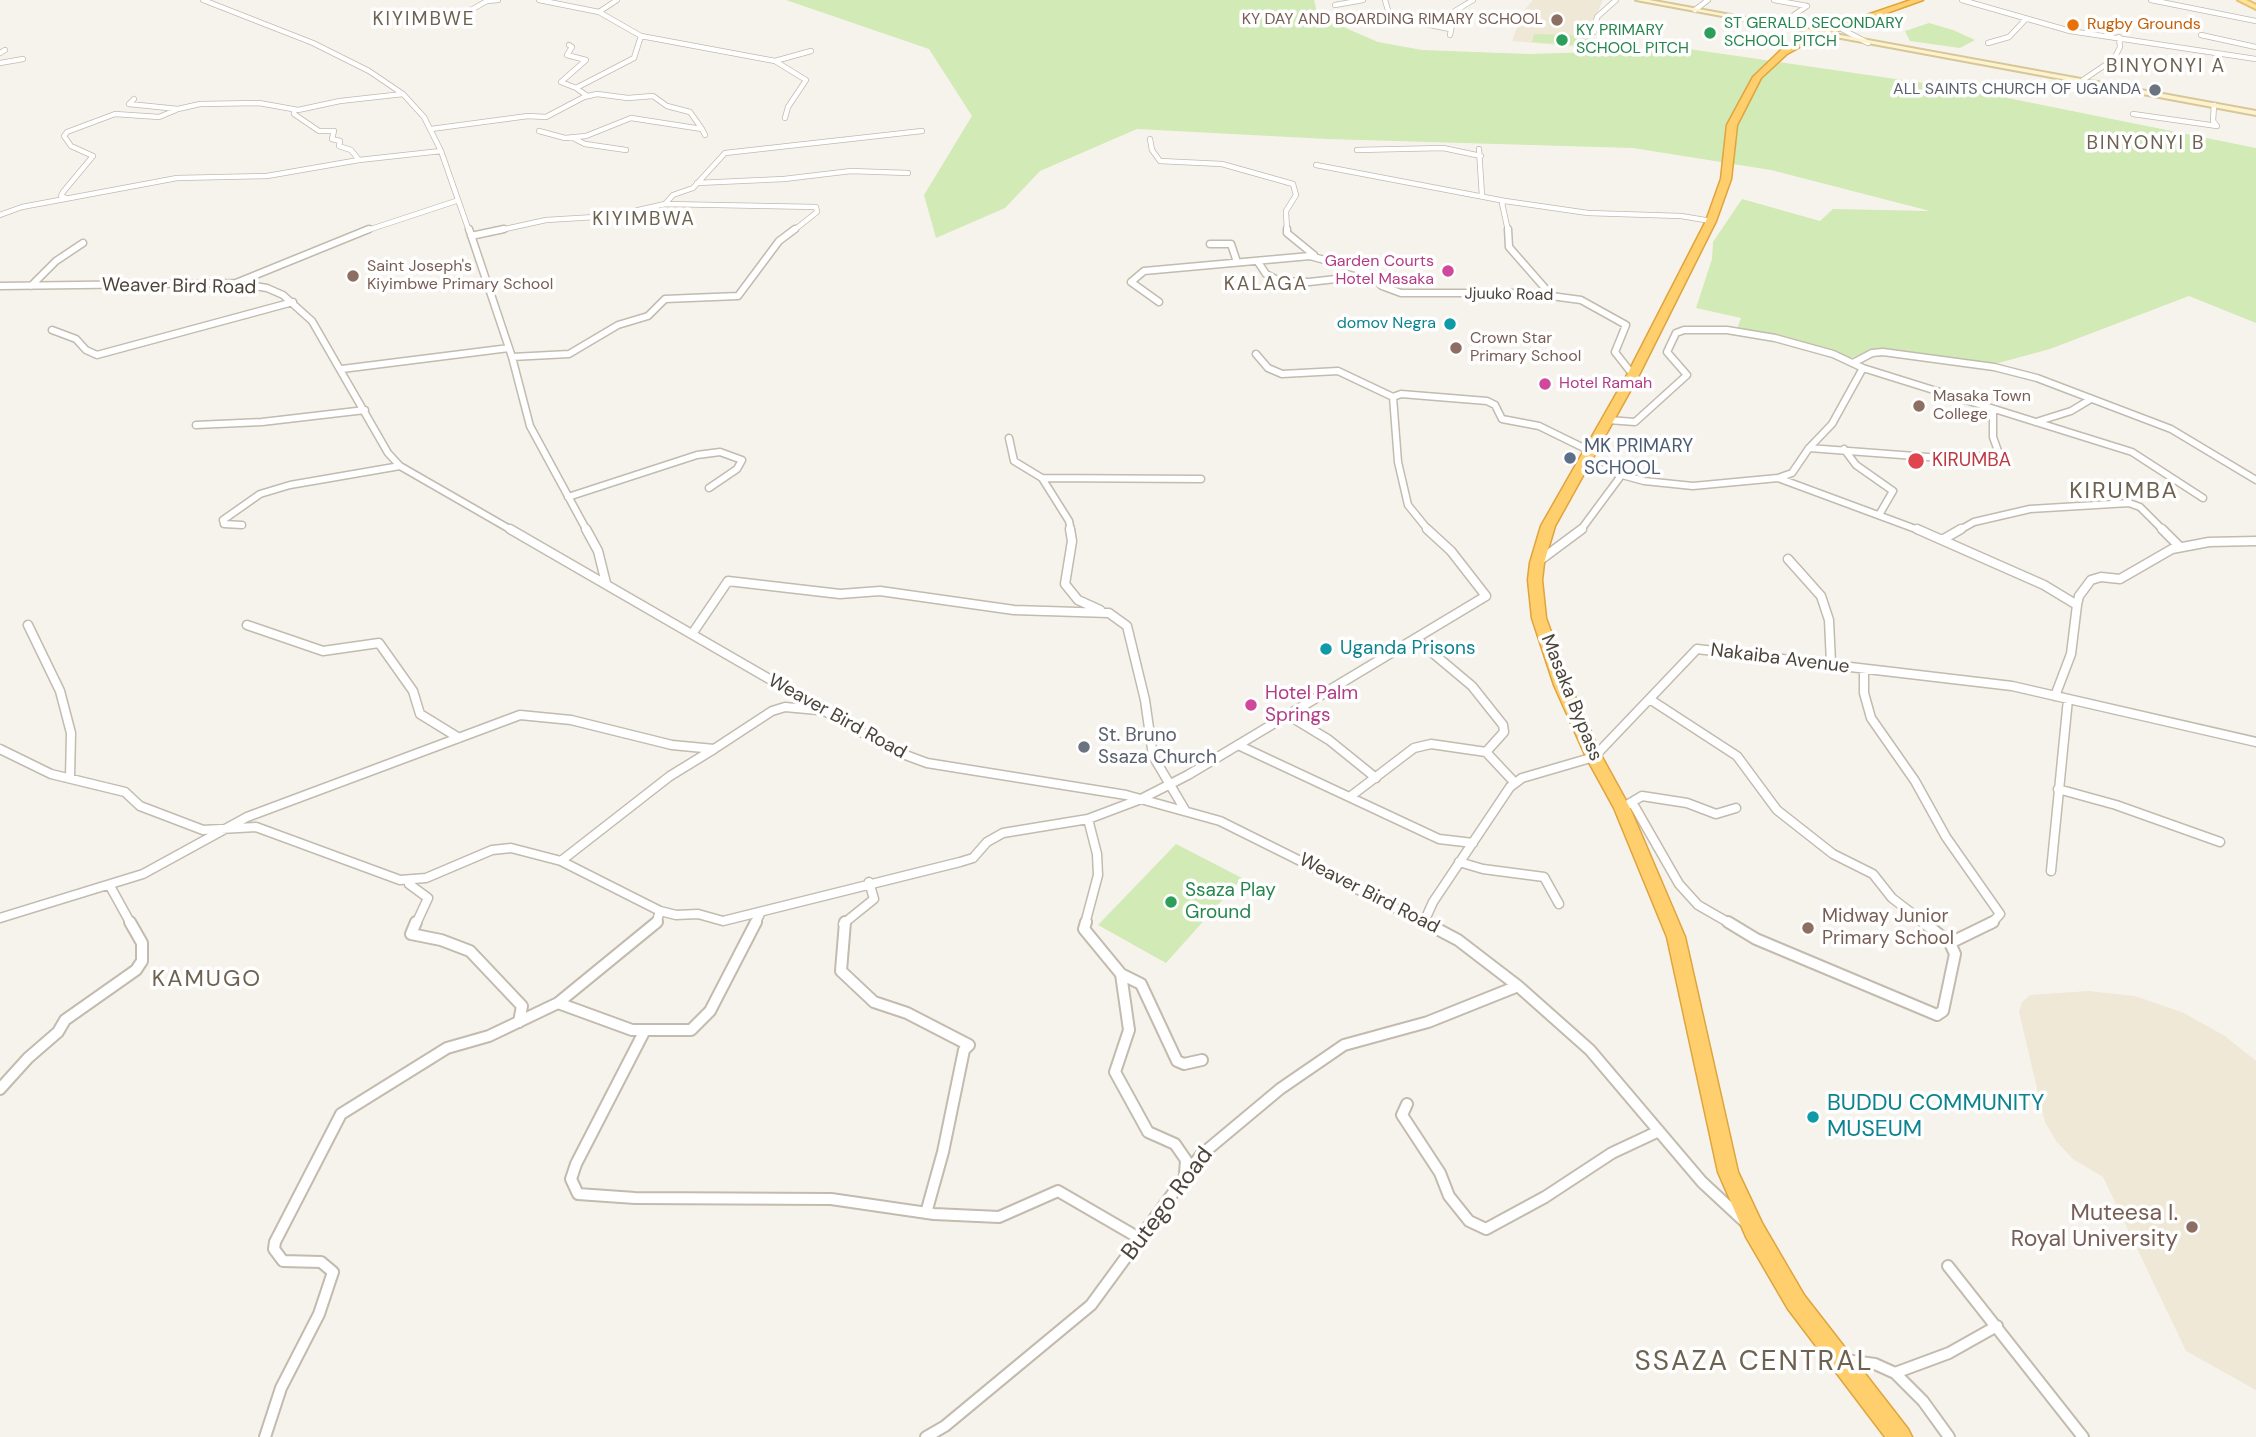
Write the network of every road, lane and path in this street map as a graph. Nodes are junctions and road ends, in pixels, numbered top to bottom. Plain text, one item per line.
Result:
1 (203, 0) edge
2 (498, 0) edge
3 (539, 0) edge
4 (617, 0) edge
5 (1363, 0) edge
6 (1385, 0) edge
7 (1473, 0) edge
8 (1616, 0) edge
9 (1639, 0) edge
10 (1708, 0) edge
11 (1774, 0) edge
12 (1919, 0) edge
13 (1962, 0) edge
14 (2151, 0) edge
15 (2241, 0) edge
16 (1335, 5) dead end
17 (2256, 7) edge
18 (471, 9) dead end
19 (1695, 10) junction
20 (598, 12) junction
21 (2025, 20) junction
22 (2256, 21) edge
23 (1778, 26) junction
24 (1838, 27) junction
25 (1594, 32) dead end
26 (1816, 35) junction
27 (2202, 35) dead end
28 (641, 36) junction
29 (2119, 37) junction
30 (1868, 43) junction
31 (1988, 43) dead end
32 (569, 45) dead end
33 (2256, 47) edge
34 (811, 51) dead end
35 (23, 59) dead end
36 (2256, 59) edge
37 (775, 61) junction
38 (0, 62) edge
39 (2080, 82) junction
40 (576, 88) junction
41 (403, 94) junction
42 (584, 97) junction
43 (134, 99) dead end
44 (2214, 105) junction
45 (178, 109) junction
46 (295, 109) junction
47 (2256, 113) edge
48 (2133, 114) dead end
49 (785, 118) dead end
50 (432, 129) junction
51 (539, 131) dead end
52 (922, 131) dead end
53 (565, 138) junction
54 (1150, 139) dead end
55 (1479, 149) dead end
56 (626, 150) dead end
57 (1357, 150) dead end
58 (441, 151) junction
59 (1481, 156) junction
60 (359, 160) junction
61 (1317, 165) dead end
62 (908, 173) dead end
63 (697, 183) junction
64 (1482, 196) junction
65 (68, 198) junction
66 (456, 201) junction
67 (1505, 201) junction
68 (665, 204) junction
69 (0, 215) edge
70 (1711, 221) junction
71 (471, 236) junction
72 (83, 243) dead end
73 (1210, 244) dead end
74 (1316, 257) junction
75 (1237, 262) junction
76 (1258, 262) junction
77 (1374, 275) junction
78 (236, 284) junction
79 (0, 286) edge
80 (31, 286) junction
81 (1551, 295) junction
82 (293, 302) junction
83 (1159, 302) dead end
84 (52, 330) dead end
85 (509, 348) junction
86 (1256, 354) dead end
87 (512, 357) junction
88 (1853, 363) junction
89 (1863, 368) junction
90 (342, 369) junction
91 (1633, 375) junction
92 (1392, 397) junction
93 (2091, 400) junction
94 (1993, 409) junction
95 (365, 410) junction
96 (1608, 420) junction
97 (2036, 422) junction
98 (196, 425) dead end
99 (1009, 438) dead end
100 (1809, 449) junction
101 (1844, 449) junction
102 (1586, 458) junction
103 (400, 466) junction
104 (1792, 473) junction
105 (1621, 476) junction
106 (1042, 478) junction
107 (1778, 478) junction
108 (1201, 479) dead end
109 (2256, 480) edge
110 (1798, 485) junction
111 (709, 488) dead end
112 (568, 497) junction
113 (2203, 498) dead end
114 (1879, 515) junction
115 (242, 525) dead end
116 (1942, 540) junction
117 (2256, 541) edge
118 (2180, 547) junction
119 (1788, 559) dead end
120 (1536, 563) junction
121 (607, 583) junction
122 (2063, 595) junction
123 (2079, 596) junction
124 (2077, 605) junction
125 (1103, 611) junction
126 (28, 625) dead end
127 (247, 625) dead end
128 (692, 634) junction
129 (1416, 639) junction
130 (1831, 663) junction
131 (1864, 669) junction
132 (2055, 696) junction
133 (2068, 699) junction
134 (1651, 700) junction
135 (824, 710) junction
136 (1288, 715) junction
137 (459, 738) junction
138 (2256, 742) edge
139 (1238, 745) junction
140 (714, 748) junction
141 (0, 749) edge
142 (1486, 752) junction
143 (1594, 757) junction
144 (70, 778) junction
145 (1376, 778) junction
146 (1171, 782) junction
147 (1515, 783) junction
148 (2058, 789) junction
149 (1351, 796) junction
150 (1141, 799) junction
151 (1627, 805) junction
152 (1736, 808) dead end
153 (1185, 810) junction
154 (1088, 819) junction
155 (224, 830) junction
156 (2220, 842) dead end
157 (1473, 843) junction
158 (561, 861) junction
159 (1459, 862) junction
160 (2051, 871) dead end
161 (410, 881) junction
162 (869, 882) junction
163 (110, 886) junction
164 (1559, 904) dead end
165 (660, 911) junction
166 (760, 914) junction
167 (676, 915) junction
168 (0, 918) edge
169 (1424, 922) junction
170 (656, 925) junction
171 (1950, 943) junction
172 (1121, 974) junction
173 (1518, 986) junction
174 (558, 1003) junction
175 (522, 1006) junction
176 (542, 1011) junction
177 (519, 1022) junction
178 (644, 1032) junction
179 (1202, 1060) dead end
180 (1, 1084) edge
181 (1407, 1104) dead end
182 (1659, 1131) junction
183 (1185, 1174) junction
184 (926, 1213) junction
185 (1754, 1230) junction
186 (1139, 1238) junction
187 (1948, 1266) dead end
188 (1997, 1326) junction
189 (1838, 1359) junction
190 (1895, 1373) junction
191 (265, 1437) edge
192 (926, 1437) edge
193 (1900, 1437) edge
194 (1949, 1437) edge
195 (2083, 1437) edge

1 - 41 street
2 - 18 street
3 - 20 street
4 - 20 street
5 - 16 street
6 - 7 street
8 - 25 street
9 - 19 main road
10 - 19 street
11 - 23 street
12 - 24 highway, Masaka Bypass
13 - 21 street
14 - 22 street
15 - 17 main road
19 - 23 main road
20 - 28 street
21 - 29 street
21 - 31 street
23 - 26 main road
24 - 26 highway, Masaka Bypass
24 - 30 street
26 - 30 main road
26 - 70 highway, Masaka Bypass
27 - 33 street
28 - 37 street
28 - 40 street
29 - 36 street
29 - 39 street
30 - 39 main road
32 - 40 street
34 - 37 street
35 - 38 street
37 - 49 street
39 - 44 main road
40 - 42 street
41 - 46 street
41 - 50 street
42 - 50 street
42 - 53 street
43 - 45 street
44 - 47 main road
44 - 48 street
45 - 46 street
45 - 65 street
46 - 60 street
50 - 58 street
51 - 53 street
52 - 63 street
53 - 56 street
54 - 74 street
55 - 59 street
57 - 59 street
58 - 60 street
58 - 66 street
59 - 64 street
60 - 65 street
61 - 64 street
62 - 63 street
63 - 68 street
64 - 67 street
65 - 69 street
66 - 71 street
66 - 78 street
67 - 70 street
67 - 81 street
68 - 71 street
68 - 87 street
70 - 91 highway, Masaka Bypass
71 - 85 street
72 - 80 street
73 - 75 street
74 - 76 street, Jjuuko Road
74 - 77 street, Jjuuko Road
75 - 76 street, Jjuuko Road
75 - 83 street, Jjuuko Road
76 - 77 street
77 - 81 street, Jjuuko Road
78 - 80 street, Weaver Bird Road
78 - 82 street, Weaver Bird Road
79 - 80 street, Weaver Bird Road
81 - 91 street, Jjuuko Road
82 - 84 street
82 - 90 street, Weaver Bird Road
85 - 87 street
85 - 90 street
86 - 92 street
87 - 112 street
88 - 89 street
88 - 93 street
88 - 96 street
89 - 94 street
89 - 100 street
90 - 95 street, Weaver Bird Road
91 - 96 highway, Masaka Bypass
92 - 102 street
92 - 129 street
93 - 97 street
93 - 109 street
94 - 97 street
94 - 101 street
95 - 98 street
95 - 103 street, Weaver Bird Road
96 - 102 highway, Masaka Bypass
97 - 113 street
99 - 106 street
100 - 101 street
100 - 104 street
101 - 114 street
102 - 105 street
102 - 120 highway, Masaka Bypass
103 - 115 street
103 - 121 street, Weaver Bird Road
104 - 107 street
104 - 110 street
105 - 107 street
105 - 120 street
106 - 108 street
106 - 125 street
107 - 110 street
110 - 114 street
111 - 112 street
112 - 121 street
114 - 116 street
116 - 118 street
116 - 122 street
117 - 118 street
118 - 123 street
119 - 130 street
120 - 143 highway, Masaka Bypass
121 - 128 street, Weaver Bird Road
122 - 123 street
122 - 124 street
123 - 124 street
124 - 132 street
125 - 128 street
125 - 146 street
126 - 144 street
127 - 137 street
128 - 135 street, Weaver Bird Road
129 - 136 street
129 - 142 street
130 - 131 street, Nakaiba Avenue
130 - 134 street, Nakaiba Avenue
131 - 132 street, Nakaiba Avenue
131 - 171 street
132 - 133 street, Nakaiba Avenue
133 - 138 street, Nakaiba Avenue
133 - 148 street
134 - 143 street, Nakaiba Avenue
134 - 171 street
135 - 140 street
135 - 150 street, Weaver Bird Road
136 - 139 street
136 - 145 street
137 - 140 street
137 - 155 street
139 - 146 street
139 - 149 street
140 - 158 street
141 - 144 street
142 - 145 street
142 - 147 street
143 - 147 street, Nakaiba Avenue
143 - 151 highway, Masaka Bypass
144 - 155 street
145 - 149 street
146 - 150 street
146 - 153 street
147 - 157 street
148 - 156 street
148 - 160 street
149 - 157 street
150 - 153 street, Weaver Bird Road
150 - 154 street
151 - 152 street
151 - 171 street
151 - 185 highway, Masaka Bypass
153 - 169 street, Weaver Bird Road
154 - 162 street
154 - 172 street
155 - 161 street
155 - 163 street
157 - 159 street
158 - 161 street
158 - 165 street
159 - 164 street
159 - 169 street
161 - 175 street
162 - 166 street
162 - 184 street
163 - 168 street
163 - 180 street
165 - 167 street
165 - 170 street
166 - 167 street
166 - 178 street
167 - 170 street
169 - 173 street, Weaver Bird Road
170 - 174 street
172 - 179 street
172 - 183 street
173 - 182 street, Weaver Bird Road
173 - 183 street, Butego Road
174 - 176 street
174 - 178 street
175 - 176 street
175 - 177 street
176 - 177 street
177 - 191 street
178 - 184 street
181 - 182 street
182 - 185 street, Weaver Bird Road
183 - 186 street, Butego Road
184 - 186 street
185 - 189 highway, Masaka Bypass
186 - 192 street, Butego Road
187 - 188 street
188 - 190 street
188 - 195 street
189 - 190 street
189 - 193 highway, Masaka Bypass
190 - 194 street

